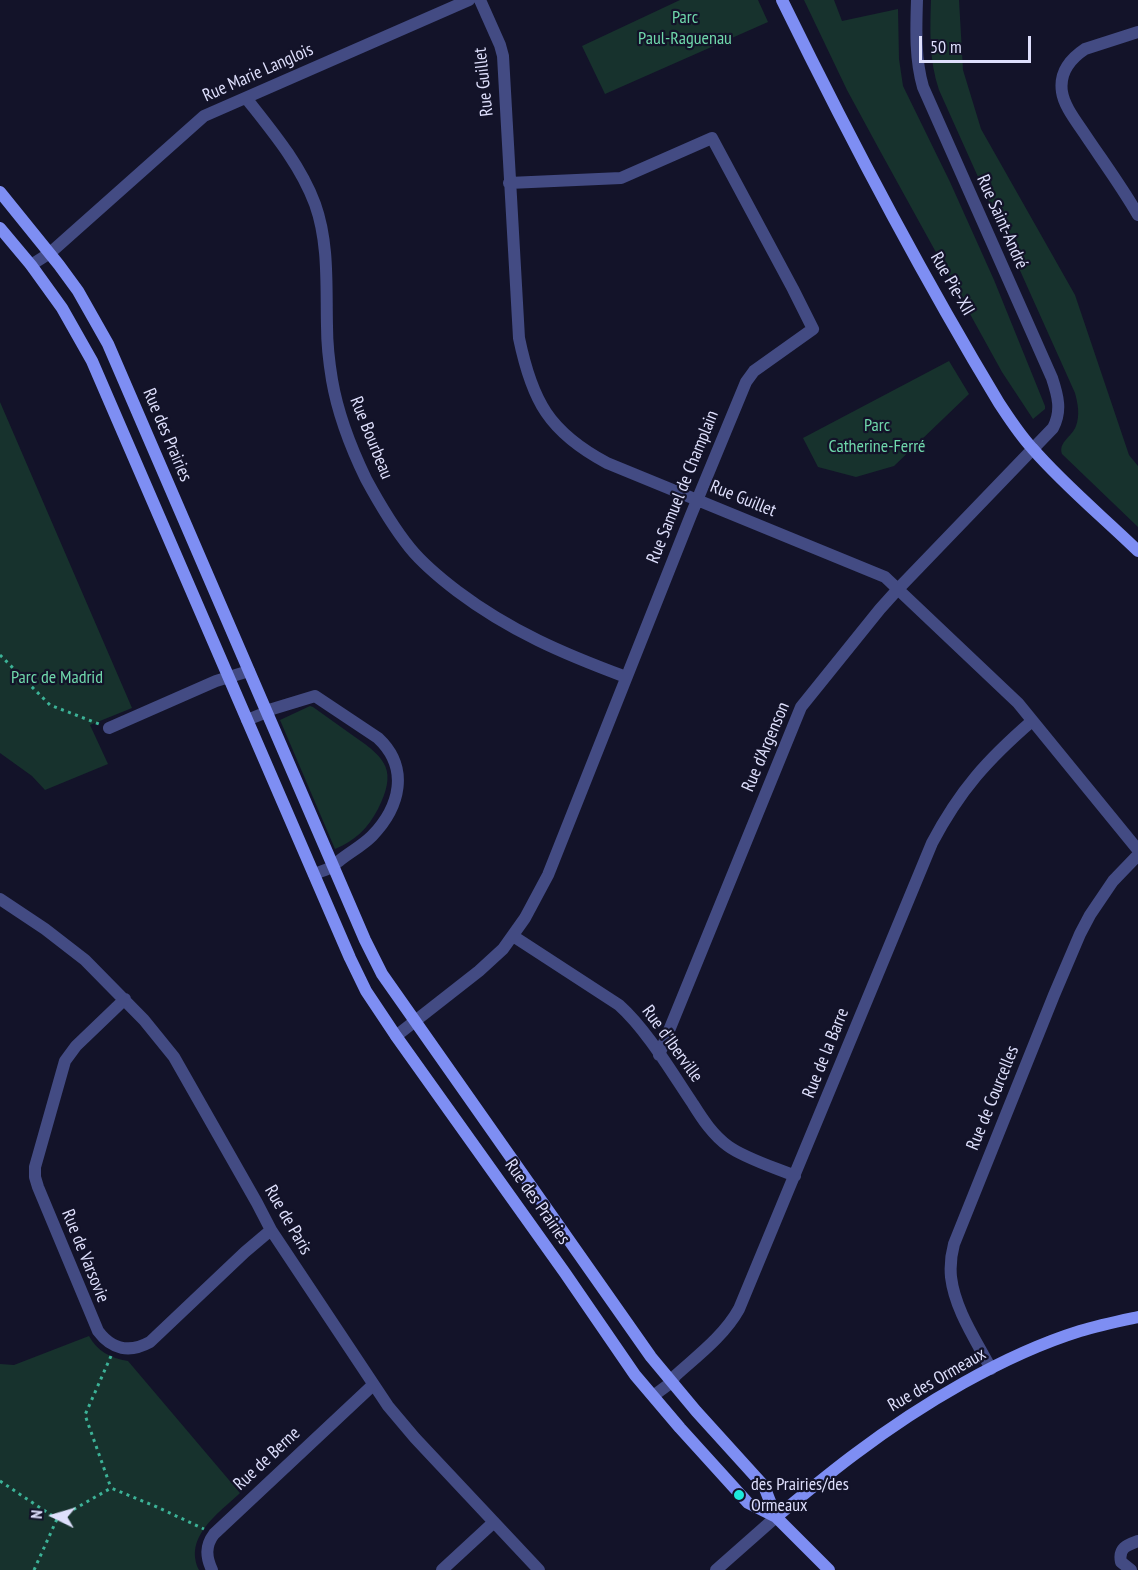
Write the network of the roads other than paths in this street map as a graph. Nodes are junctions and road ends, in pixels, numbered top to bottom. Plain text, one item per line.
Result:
1 (469, 0) edge
2 (480, 0) edge
3 (782, 0) edge
4 (917, 0) edge
5 (1138, 32) edge
6 (246, 98) junction
7 (509, 183) junction
8 (0, 192) edge
9 (1137, 213) edge
10 (0, 228) edge
11 (50, 253) junction
12 (31, 265) junction
13 (1032, 449) junction
14 (698, 500) junction
15 (1138, 551) edge
16 (898, 589) junction
17 (249, 671) junction
18 (626, 677) junction
19 (229, 678) junction
20 (267, 712) junction
21 (247, 720) junction
22 (1032, 721) junction
23 (109, 728) road end
24 (1138, 850) edge
25 (1138, 855) edge
26 (334, 866) junction
27 (314, 874) junction
28 (0, 899) edge
29 (513, 936) junction
30 (125, 999) junction
31 (415, 1022) junction
32 (396, 1036) junction
33 (659, 1055) junction
34 (795, 1176) junction
35 (271, 1230) junction
36 (1138, 1317) edge
37 (991, 1369) junction
38 (672, 1382) junction
39 (373, 1385) junction
40 (653, 1396) junction
41 (776, 1517) junction
42 (494, 1522) junction
43 (1138, 1541) edge
44 (212, 1570) edge
45 (442, 1570) edge
46 (539, 1570) edge
47 (716, 1570) edge
48 (829, 1570) edge
49 (1131, 1570) edge

1 - 6 street, Rue Marie Langlois
2 - 7 street, Rue Guillet
3 - 13 street, Rue Pie-XII
4 - 13 street, Rue Saint-André
5 - 9 street
6 - 11 street, Rue Marie Langlois
6 - 18 street, Rue Bourbeau
7 - 14 street, Rue Guillet
7 - 14 street, Rue Samuel de Champlain
8 - 11 street, Rue des Prairies
10 - 12 street, Rue des Prairies
11 - 12 street, Rue Marie Langlois
11 - 17 street, Rue des Prairies
12 - 19 street, Rue des Prairies
13 - 15 street, Rue Pie-XII
13 - 16 street, Rue d'Argenson
14 - 16 street, Rue Guillet
14 - 18 street, Rue Samuel de Champlain
16 - 22 street, Rue Guillet
16 - 33 street, Rue d'Argenson
17 - 19 street
17 - 20 street, Rue des Prairies
18 - 29 street, Rue Samuel de Champlain
19 - 21 street, Rue des Prairies
19 - 23 street
20 - 21 street
20 - 26 street, Rue des Prairies
20 - 26 street
21 - 27 street, Rue des Prairies
22 - 24 street, Rue Guillet
22 - 34 street, Rue de la Barre
25 - 37 street, Rue de Courcelles
26 - 27 street
26 - 31 street, Rue des Prairies
27 - 32 street, Rue des Prairies
28 - 30 street, Rue de Paris
29 - 31 street, Rue Samuel de Champlain
29 - 33 street, Rue d'Iberville
30 - 35 street, Rue de Paris
30 - 35 street, Rue de Varsovie
31 - 32 street, Rue Samuel de Champlain
31 - 38 street, Rue des Prairies
32 - 40 street, Rue des Prairies
33 - 34 street, Rue d'Iberville
34 - 38 street, Rue de la Barre
35 - 39 street, Rue de Paris
36 - 37 street, Rue des Ormeaux
37 - 41 street, Rue des Ormeaux
38 - 40 street, Rue de la Barre
38 - 41 street, Rue des Prairies
39 - 42 street, Rue de Paris
39 - 44 street, Rue de Berne
40 - 41 street, Rue des Prairies
41 - 47 street
41 - 48 street, Rue des Prairies
42 - 45 street
42 - 46 street, Rue de Paris
43 - 49 street

